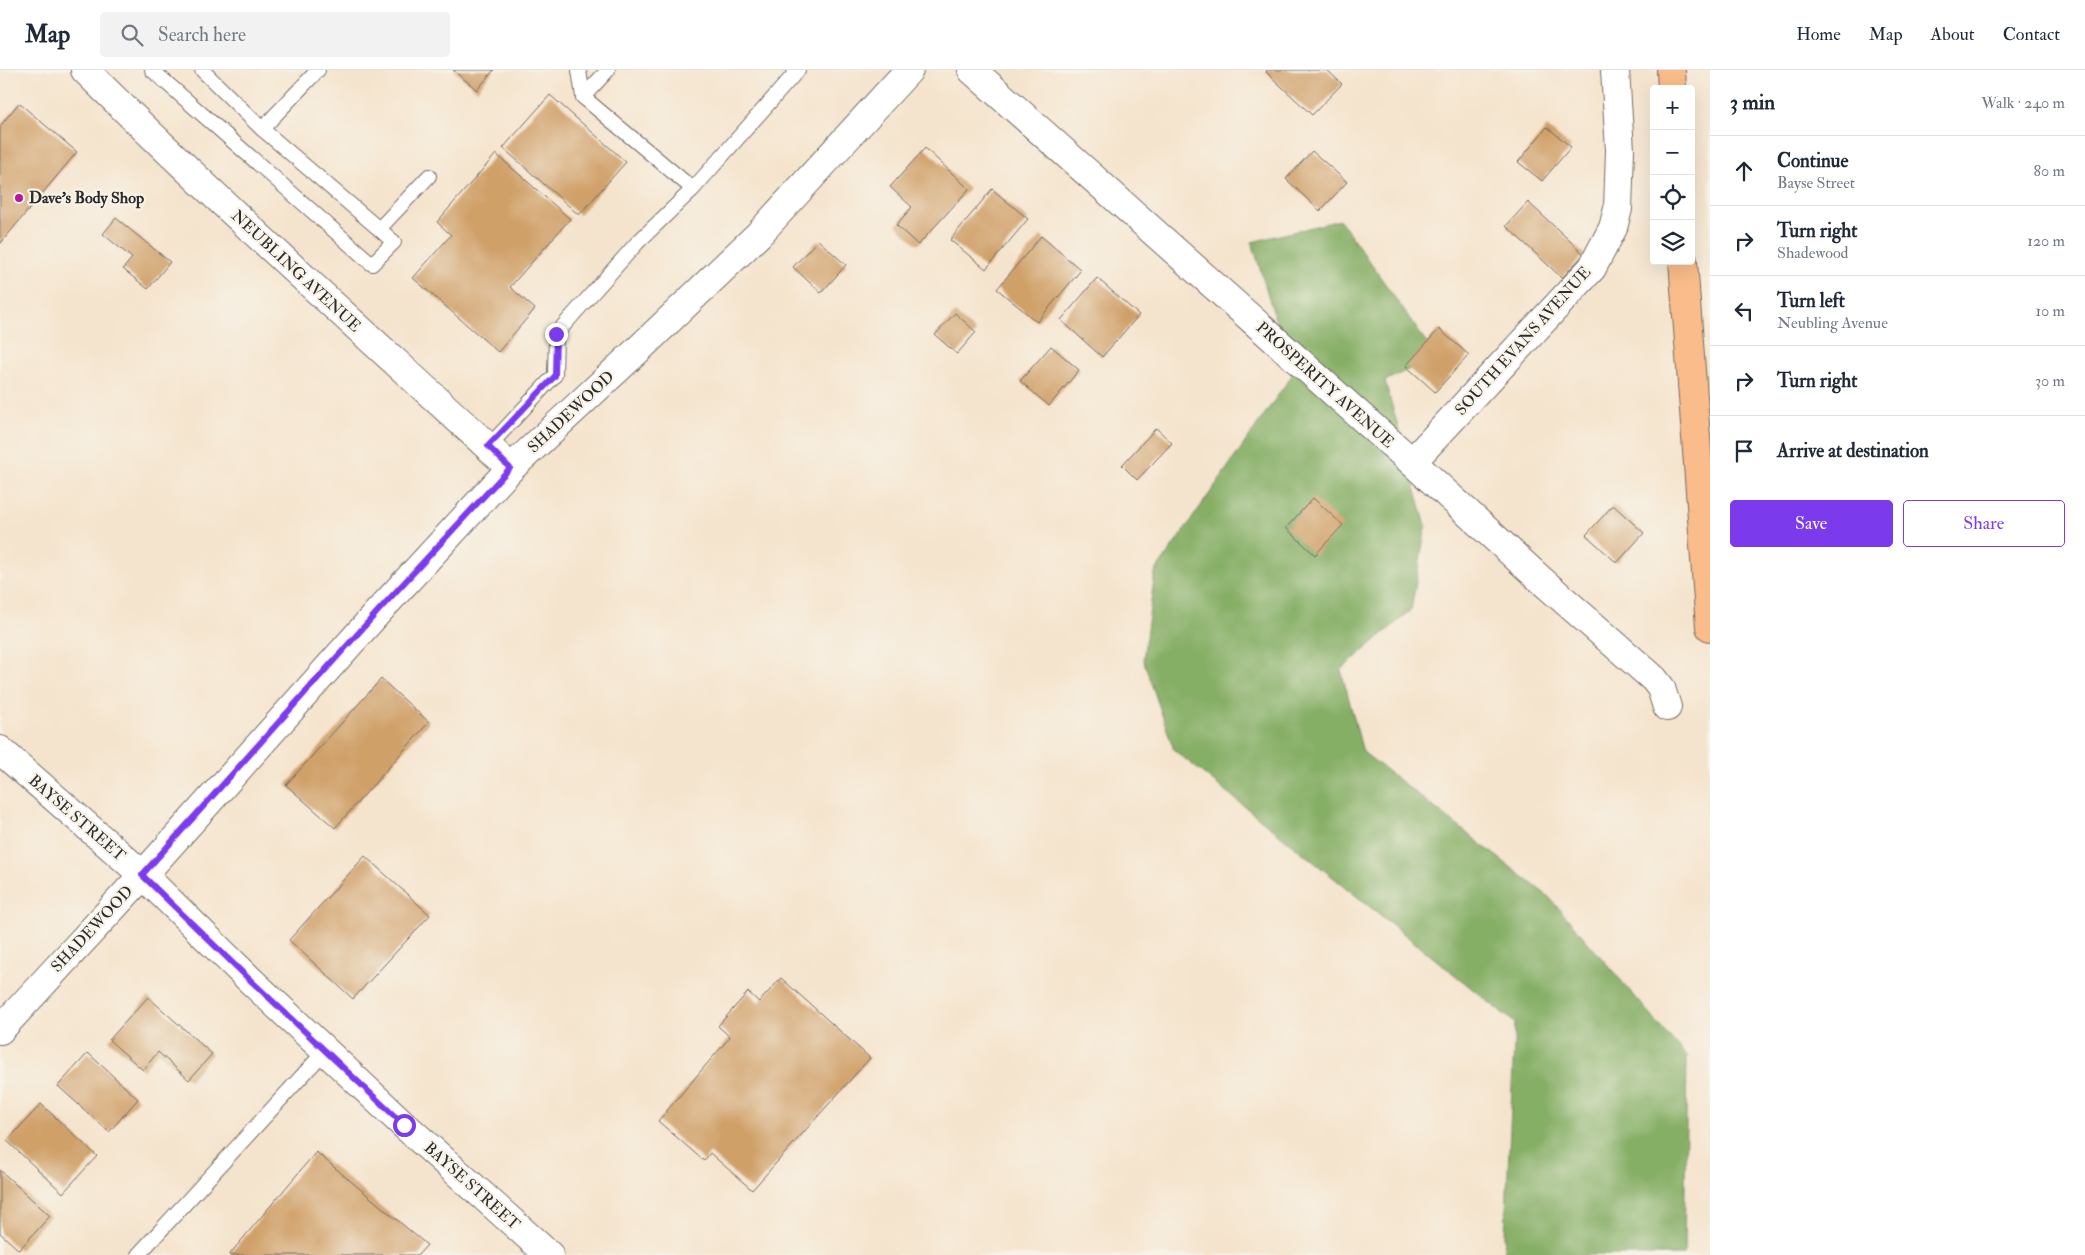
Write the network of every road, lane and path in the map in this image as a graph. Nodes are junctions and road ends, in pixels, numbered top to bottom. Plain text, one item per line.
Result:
1 (85, 70) edge
2 (152, 70) edge
3 (202, 70) edge
4 (318, 70) edge
5 (580, 70) edge
6 (608, 70) edge
7 (798, 70) edge
8 (909, 70) edge
9 (972, 70) edge
10 (1615, 70) edge
11 (1671, 70) edge
12 (1672, 85) edge
13 (583, 97) junction
14 (262, 129) junction
15 (429, 176) dead end
16 (693, 189) junction
17 (379, 229) junction
18 (1683, 265) edge
19 (488, 446) junction
20 (1412, 462) junction
21 (510, 468) junction
22 (1710, 626) edge
23 (1667, 707) dead end
24 (0, 750) edge
25 (142, 875) junction
26 (0, 1030) edge
27 (325, 1051) junction
28 (138, 1255) edge
29 (549, 1255) edge

1 - 19 street, NEUBLING AVENUE
2 - 17 lane
3 - 14 lane
4 - 14 lane
5 - 13 lane
6 - 13 lane
7 - 16 lane
8 - 21 street, SHADEWOOD
9 - 20 street, PROSPERITY AVENUE
10 - 20 street, SOUTH EVANS AVENUE
11 - 12 highway
13 - 16 lane
14 - 17 lane
15 - 17 lane
16 - 19 lane
18 - 22 highway
19 - 21 street, NEUBLING AVENUE
20 - 23 street, PROSPERITY AVENUE
21 - 25 street, SHADEWOOD
24 - 25 street, BAYSE STREET
25 - 26 street, SHADEWOOD
25 - 27 street, BAYSE STREET
27 - 28 lane
27 - 29 street, BAYSE STREET

